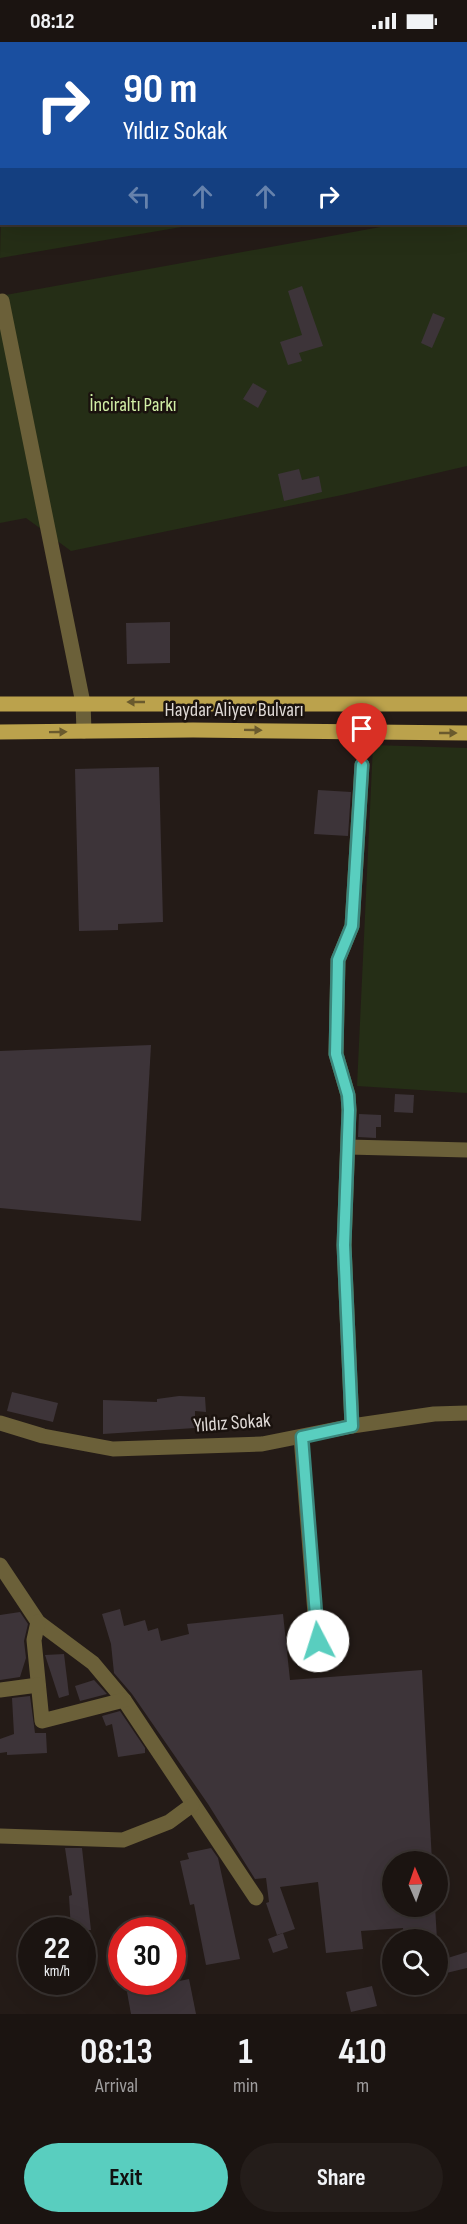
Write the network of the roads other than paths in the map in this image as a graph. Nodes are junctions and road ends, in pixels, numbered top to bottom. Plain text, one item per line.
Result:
1 (2, 301) edge
2 (83, 702) junction
3 (0, 704) edge
4 (467, 704) edge
5 (84, 731) junction
6 (0, 732) edge
7 (467, 733) edge
8 (362, 765) dead end
9 (348, 1147) junction
10 (467, 1150) edge
11 (467, 1413) edge
12 (0, 1423) edge
13 (352, 1426) junction
14 (302, 1437) junction
15 (0, 1565) edge
16 (38, 1622) junction
17 (319, 1664) dead end
18 (38, 1685) junction
19 (0, 1690) edge
20 (124, 1700) junction
21 (192, 1805) junction
22 (0, 1836) edge
23 (256, 1898) dead end

1 - 2 street
2 - 3 main road, Haydar Aliyev Bulvarı
4 -> 2 main road, Haydar Aliyev Bulvarı
2 - 5 street
6 -> 5 main road, Haydar Aliyev Bulvarı
5 -> 7 main road, Haydar Aliyev Bulvarı
8 - 9 street
9 - 10 street
9 - 13 street
11 - 13 street, Yıldız Sokak
12 - 14 street, Yıldız Sokak
13 - 14 street, Yıldız Sokak
14 - 17 street
15 - 16 street
16 - 18 street
16 - 20 street
18 - 19 street
18 - 20 street
20 - 21 street
21 - 22 street
21 - 23 street

